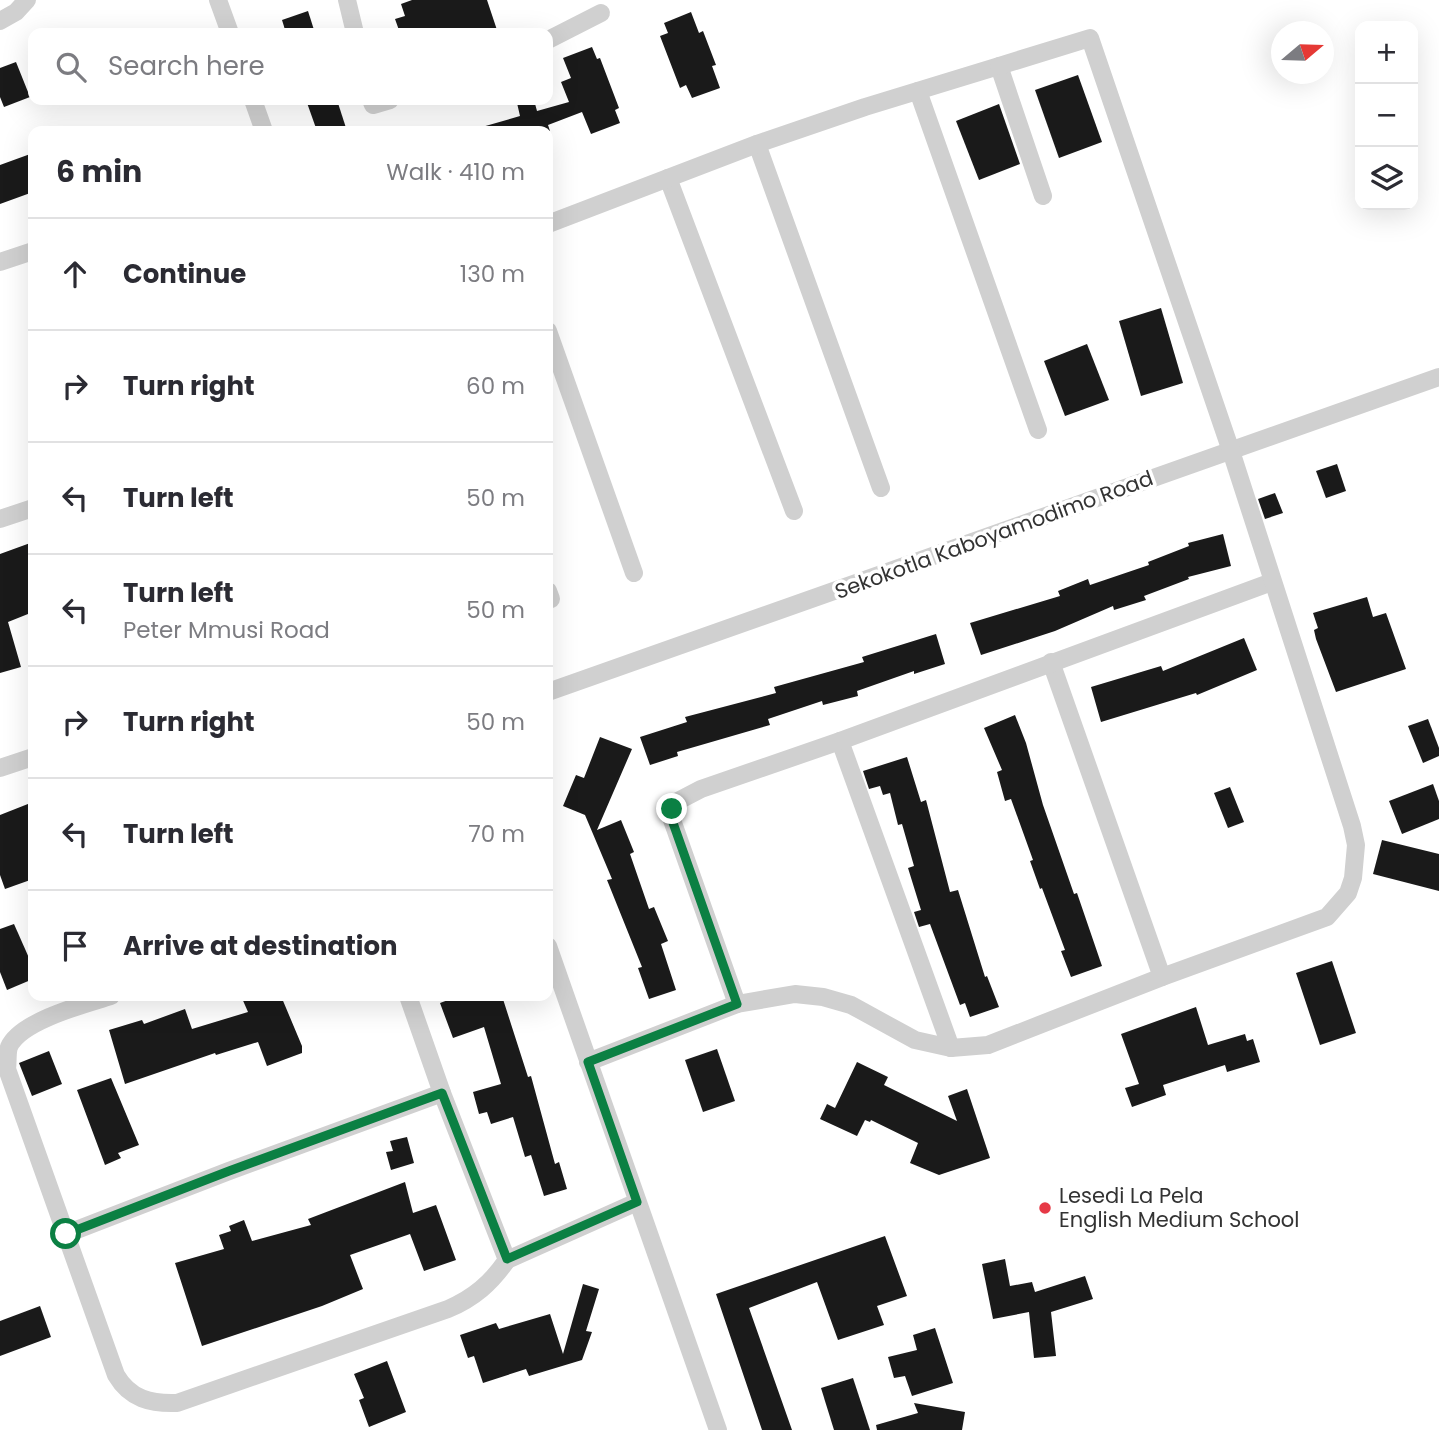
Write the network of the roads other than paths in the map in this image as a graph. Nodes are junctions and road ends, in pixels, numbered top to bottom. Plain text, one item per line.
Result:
1 (27, 0) edge
2 (218, 0) edge
3 (346, 0) edge
4 (601, 13) dead end
5 (0, 21) edge
6 (228, 28) edge
7 (354, 28) edge
8 (553, 37) edge
9 (999, 66) junction
10 (918, 91) junction
11 (255, 105) edge
12 (262, 126) edge
13 (757, 144) junction
14 (668, 178) junction
15 (1043, 196) dead end
16 (553, 222) edge
17 (28, 253) edge
18 (0, 262) edge
19 (553, 345) edge
20 (1439, 377) edge
21 (1038, 430) dead end
22 (1231, 451) junction
23 (881, 488) dead end
24 (28, 510) edge
25 (794, 511) dead end
26 (0, 519) edge
27 (634, 573) dead end
28 (1272, 582) junction
29 (1051, 662) junction
30 (553, 690) edge
31 (840, 741) junction
32 (28, 759) edge
33 (0, 768) edge
34 (553, 960) edge
35 (1162, 977) junction
36 (96, 1001) edge
37 (410, 1001) edge
38 (737, 1004) junction
39 (951, 1048) junction
40 (588, 1062) junction
41 (442, 1093) junction
42 (637, 1202) junction
43 (66, 1234) junction
44 (507, 1259) junction
45 (718, 1430) edge

1 - 5 street
2 - 6 street
3 - 7 street
4 - 8 street
9 - 10 street
9 - 15 street
9 - 22 street
10 - 13 street
10 - 21 street
11 - 12 street
13 - 14 street
13 - 23 street
14 - 16 street
14 - 25 street
17 - 18 street
19 - 27 street
20 - 22 street, Sekokotla Kaboyamodimo Road
22 - 28 street
22 - 30 street, Sekokotla Kaboyamodimo Road
24 - 26 street
28 - 29 street
28 - 35 street
29 - 31 street
29 - 35 street
31 - 38 street
31 - 39 street
32 - 33 street
34 - 40 street
35 - 39 street
36 - 43 street
37 - 41 street
38 - 39 street
38 - 40 street
40 - 42 street
41 - 43 street
41 - 44 street
42 - 44 street
42 - 45 street
43 - 44 street

